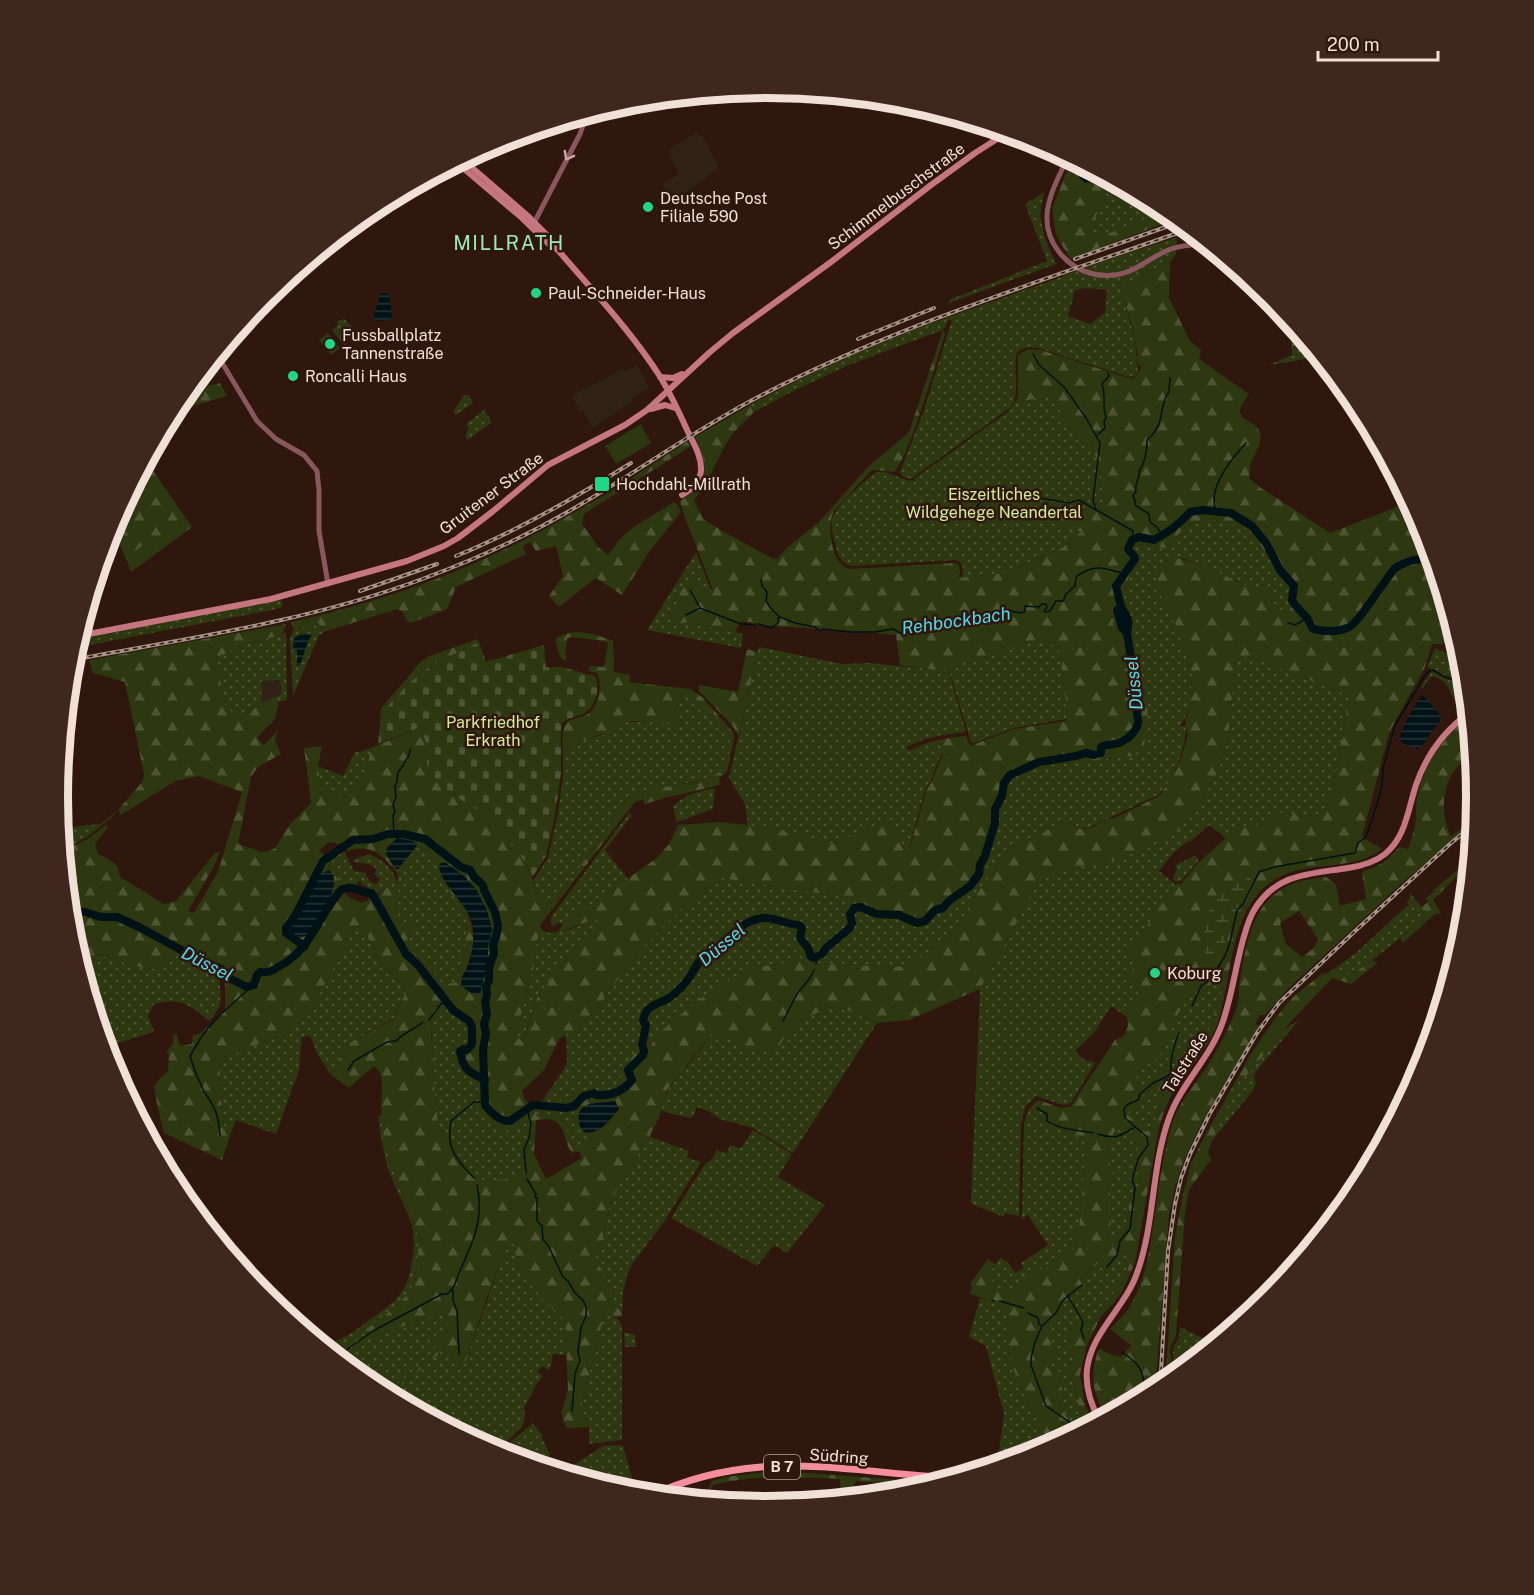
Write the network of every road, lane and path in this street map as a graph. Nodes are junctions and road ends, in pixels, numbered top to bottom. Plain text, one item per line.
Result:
1 (583, 123) edge
2 (999, 138) edge
3 (469, 165) edge
4 (1065, 165) edge
5 (463, 168) edge
6 (535, 220) junction
7 (1194, 244) edge
8 (557, 249) junction
9 (831, 262) joint
10 (221, 361) edge
11 (687, 372) junction
12 (660, 377) junction
13 (668, 392) junction
14 (676, 408) junction
15 (647, 410) junction
16 (682, 495) dead end
17 (328, 584) junction
18 (87, 634) edge
19 (1462, 719) edge
20 (1097, 1414) edge
21 (933, 1477) edge
22 (667, 1490) edge

1 -> 6 street
2 - 9 main road, Schimmelbuschstraße
3 - 6 main road
4 - 7 street
5 - 8 main road
6 - 8 main road
8 - 12 main road
9 - 11 main road, Gruitener Straße
10 - 17 street
11 - 12 main road
11 - 13 main road, Gruitener Straße
12 - 13 main road
13 - 14 main road
13 - 15 main road, Gruitener Straße
14 - 15 main road
14 - 16 main road
15 - 17 main road, Gruitener Straße
17 - 18 main road, Gruitener Straße
19 - 20 main road, Talstraße
21 - 22 main road, Südring / B 7

